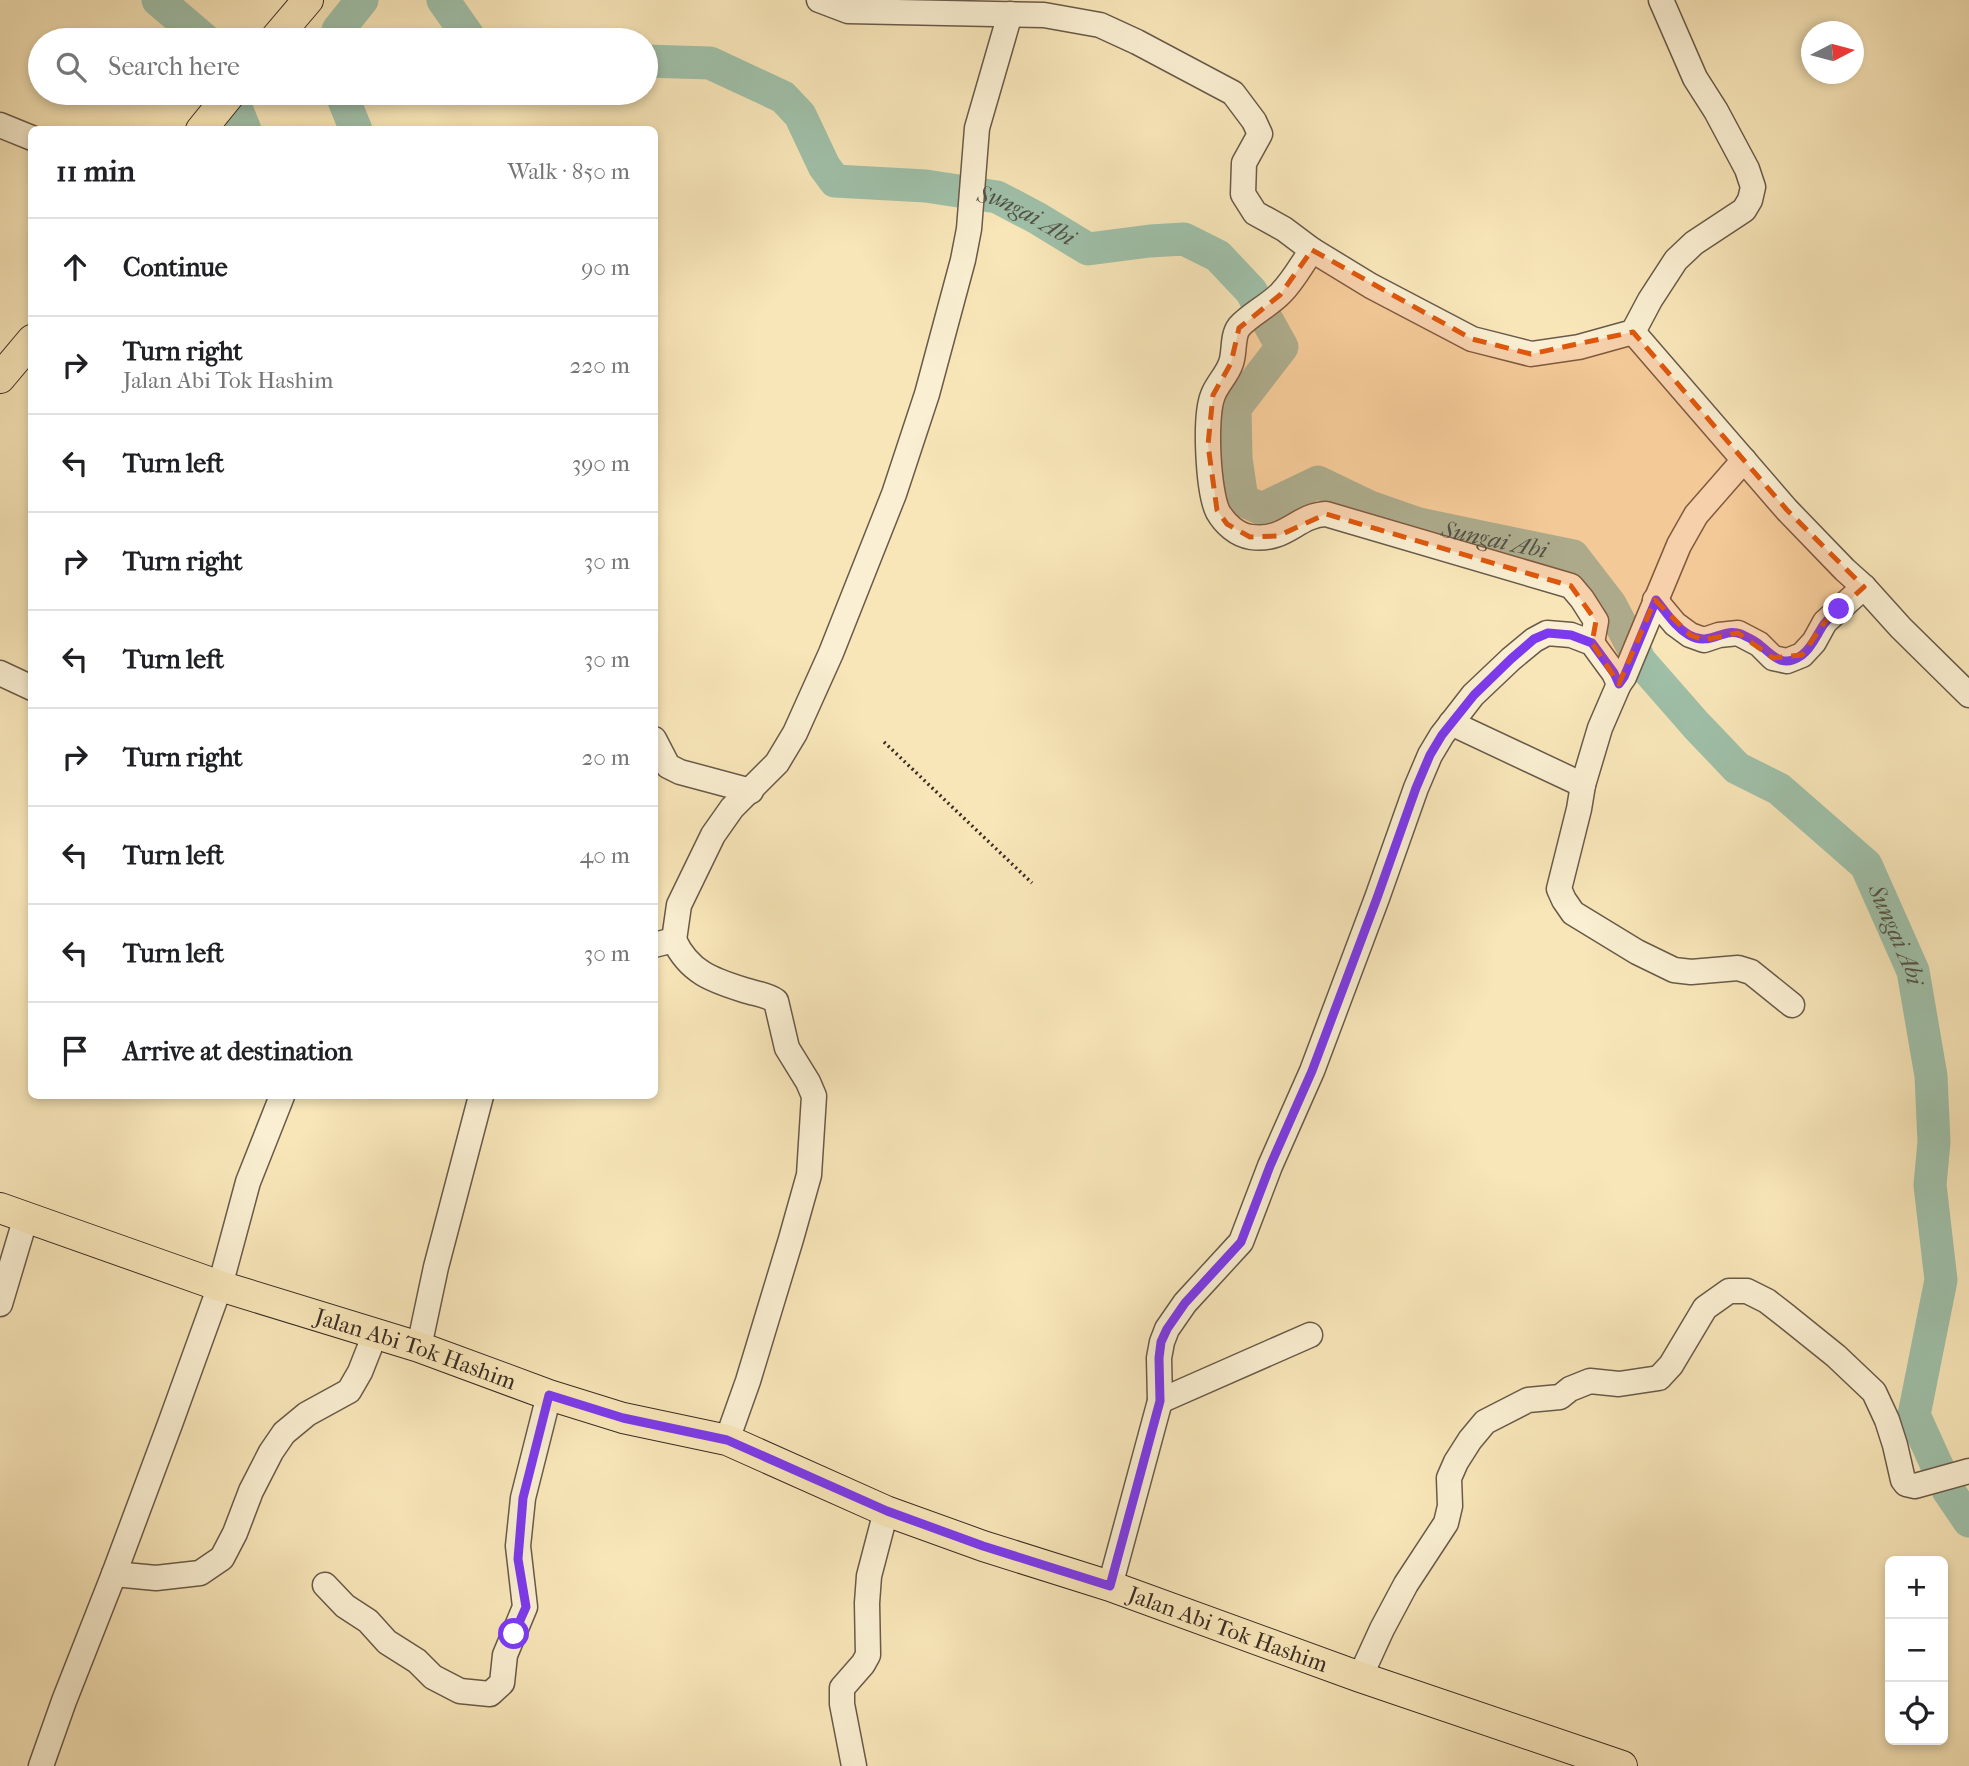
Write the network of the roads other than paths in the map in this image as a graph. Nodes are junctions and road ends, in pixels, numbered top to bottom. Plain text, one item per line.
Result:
1 (308, 0) edge
2 (820, 0) edge
3 (1661, 0) edge
4 (1010, 14) junction
5 (284, 28) edge
6 (0, 125) edge
7 (28, 136) edge
8 (1312, 250) junction
9 (1633, 332) junction
10 (28, 345) edge
11 (0, 378) edge
12 (1744, 460) junction
13 (1864, 587) junction
14 (1651, 611) junction
15 (1592, 643) junction
16 (0, 673) edge
17 (1619, 684) junction
18 (28, 686) edge
19 (1969, 695) edge
20 (1451, 723) junction
21 (658, 747) edge
22 (1583, 785) junction
23 (751, 791) junction
24 (664, 942) edge
25 (1792, 1005) dead end
26 (281, 1099) edge
27 (480, 1099) edge
28 (13, 1213) edge
29 (219, 1286) junction
30 (0, 1304) edge
31 (375, 1334) junction
32 (1310, 1335) dead end
33 (419, 1347) junction
34 (549, 1395) junction
35 (1160, 1401) junction
36 (727, 1440) junction
37 (1966, 1473) edge
38 (887, 1511) junction
39 (114, 1574) junction
40 (325, 1586) dead end
41 (1110, 1586) junction
42 (1360, 1677) junction
43 (41, 1766) edge
44 (854, 1766) edge
45 (1622, 1766) edge

1 - 5 main road
2 - 4 street
3 - 9 street
4 - 8 street
4 - 23 street
6 - 7 street
8 - 9 street
8 - 15 street
9 - 12 street
10 - 11 main road
12 - 13 street
12 - 14 street
13 - 14 street
13 - 19 street
14 - 17 street
15 - 17 street
15 - 20 street
16 - 18 street
17 - 22 street
20 - 22 street
20 - 35 street
21 - 23 street
22 - 25 street
23 - 24 street
24 - 36 street
26 - 29 street
27 - 33 street
28 - 29 main road, Jalan Abi Tok Hashim
28 - 30 street
29 - 31 main road, Jalan Abi Tok Hashim
29 - 39 street
31 - 33 main road, Jalan Abi Tok Hashim
31 - 39 street
32 - 35 street
33 - 34 main road, Jalan Abi Tok Hashim
34 - 36 main road, Jalan Abi Tok Hashim
34 - 40 street
35 - 41 street
36 - 38 main road, Jalan Abi Tok Hashim
37 - 42 street
38 - 41 main road, Jalan Abi Tok Hashim
38 - 44 street
39 - 43 street
41 - 42 main road, Jalan Abi Tok Hashim
42 - 45 main road, Jalan Abi Tok Hashim

